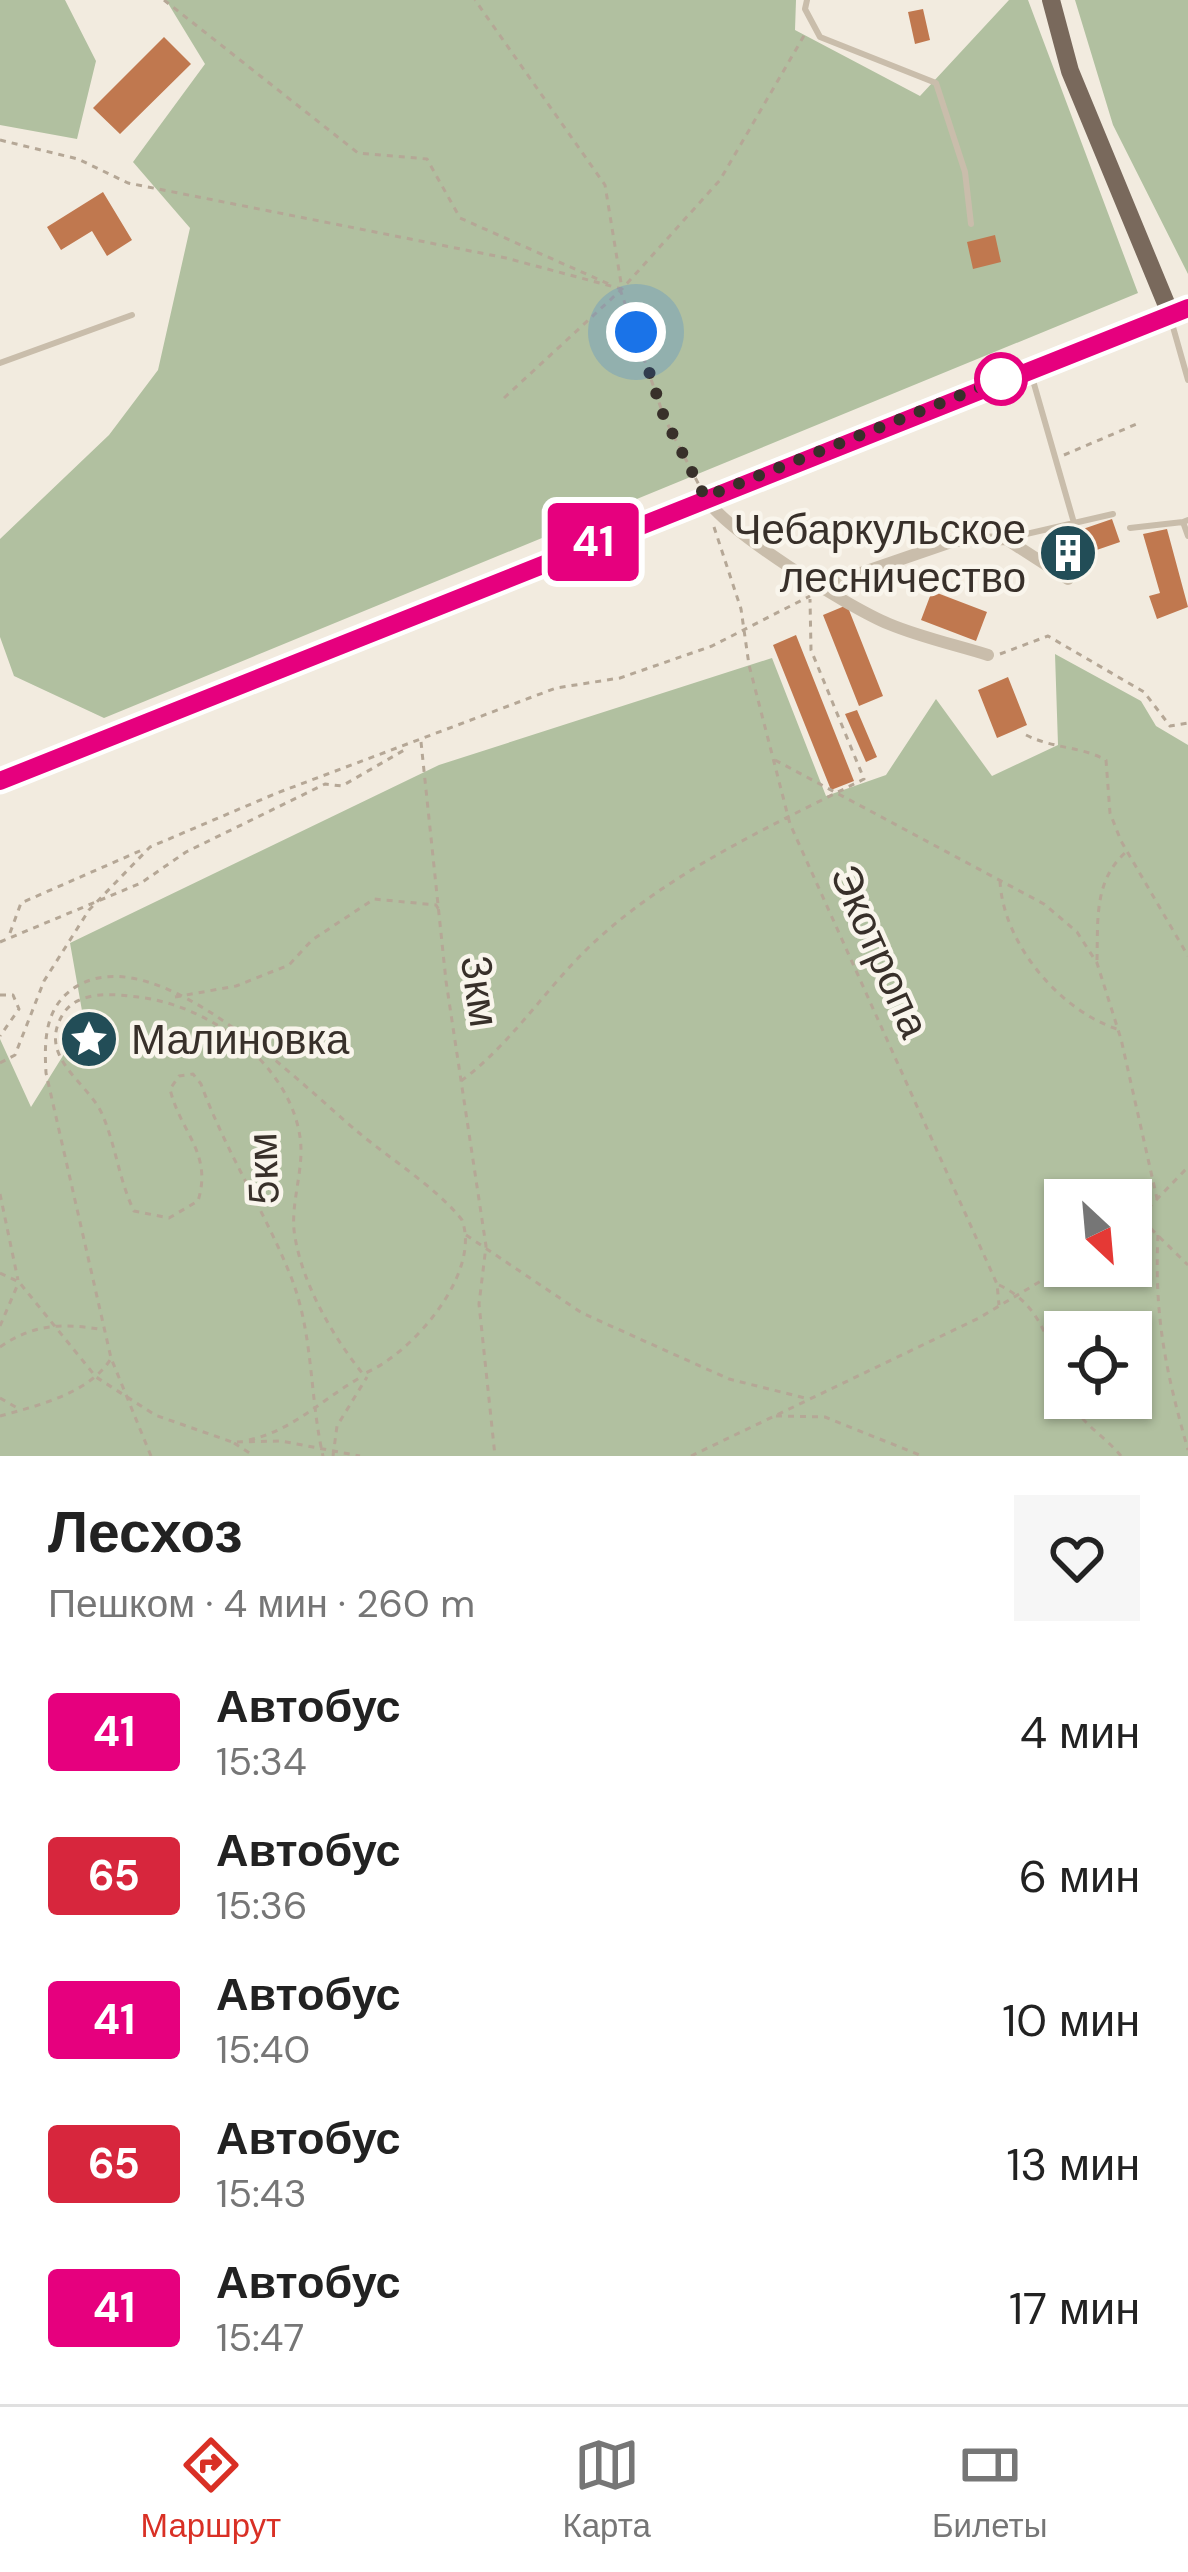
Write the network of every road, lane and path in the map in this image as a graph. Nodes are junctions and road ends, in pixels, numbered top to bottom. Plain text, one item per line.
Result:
1 (164, 0) edge
2 (475, 0) edge
3 (807, 0) edge
4 (1051, 0) edge
5 (812, 22) junction
6 (0, 140) edge
7 (971, 224) dead end
8 (622, 289) junction
9 (1179, 310) edge
10 (132, 315) dead end
11 (0, 363) edge
12 (1030, 368) junction
13 (1188, 380) edge
14 (504, 398) dead end
15 (1139, 423) dead end
16 (1054, 459) junction
17 (709, 504) junction
18 (1113, 514) dead end
19 (1185, 521) edge
20 (1074, 523) junction
21 (1130, 528) dead end
22 (1188, 536) edge
23 (1006, 539) junction
24 (1069, 579) dead end
25 (826, 585) junction
26 (744, 631) junction
27 (988, 655) joint
28 (1188, 723) edge
29 (1026, 735) dead end
30 (419, 743) junction
31 (774, 760) junction
32 (0, 781) edge
33 (835, 794) junction
34 (788, 817) junction
35 (150, 847) junction
36 (1126, 851) junction
37 (1000, 881) junction
38 (98, 900) junction
39 (440, 912) junction
40 (9, 934) junction
41 (0, 942) edge
42 (1188, 956) edge
43 (1097, 963) junction
44 (0, 994) edge
45 (175, 997) junction
46 (1119, 1030) junction
47 (0, 1036) edge
48 (0, 1063) edge
49 (461, 1082) junction
50 (1188, 1167) edge
51 (0, 1194) edge
52 (1158, 1203) junction
53 (1152, 1208) edge
54 (1152, 1229) edge
55 (466, 1235) junction
56 (1158, 1235) junction
57 (486, 1246) junction
58 (1188, 1265) edge
59 (0, 1273) edge
60 (1044, 1279) edge
61 (19, 1282) junction
62 (997, 1284) junction
63 (1018, 1294) junction
64 (999, 1305) junction
65 (55, 1325) junction
66 (0, 1326) edge
67 (1044, 1326) edge
68 (107, 1330) junction
69 (0, 1347) edge
70 (111, 1358) junction
71 (372, 1371) junction
72 (363, 1374) junction
73 (96, 1377) junction
74 (126, 1394) junction
75 (0, 1398) edge
76 (806, 1399) junction
77 (311, 1406) junction
78 (22, 1410) junction
79 (0, 1416) edge
80 (770, 1416) junction
81 (1079, 1419) edge
82 (232, 1442) junction
83 (241, 1442) junction
84 (321, 1447) junction
85 (1188, 1450) edge
86 (333, 1453) edge
87 (151, 1456) edge
88 (254, 1456) edge
89 (323, 1456) edge
90 (359, 1456) edge
91 (495, 1456) edge
92 (691, 1456) edge
93 (922, 1456) edge
94 (1121, 1456) edge

1 - 8 path
2 - 8 path, Экотропа
3 - 5 lane
4 - 9 main road
5 - 7 lane
5 - 8 path
6 - 8 path
8 - 14 path
8 - 17 path, Экотропа
9 - 12 main road
9 - 13 lane
10 - 11 lane
12 - 16 lane
12 - 17 main road
15 - 16 path
16 - 20 lane
17 - 25 street
17 - 26 path, Экотропа
17 - 32 main road
18 - 20 lane
19 - 21 lane
19 - 22 lane
20 - 23 lane
23 - 24 street
23 - 25 street
25 - 27 street
26 - 30 path
26 - 31 path, Экотропа
26 - 33 path
27 - 28 path
29 - 36 path
30 - 35 path
30 - 38 path
30 - 39 path, 3км
31 - 33 path
31 - 34 path, Экотропа
33 - 34 path
33 - 37 path
34 - 49 path
34 - 62 path, Экотропа
35 - 38 path
35 - 40 path
36 - 42 path
36 - 43 path
37 - 43 path
37 - 46 path
38 - 40 path
38 - 48 path
39 - 45 path
39 - 49 path, 3км
40 - 41 path
43 - 46 path
44 - 47 path
45 - 55 path
45 - 68 path
46 - 52 path
49 - 57 path, 3км
50 - 52 path
51 - 61 path
52 - 53 path
54 - 56 path
55 - 57 path
55 - 71 path
56 - 58 path
56 - 85 path
57 - 76 path
57 - 91 path, 3км
59 - 61 path
60 - 63 path
61 - 65 path
61 - 66 path
62 - 63 path
62 - 64 path, Экотропа
63 - 64 path
63 - 67 path
64 - 76 path
65 - 68 path
65 - 69 path
65 - 73 path
68 - 70 path
70 - 73 path
70 - 74 path
71 - 72 path
71 - 86 path
72 - 77 path
72 - 77 path, 5км
73 - 74 path
73 - 78 path
74 - 82 path
74 - 87 path
75 - 78 path
76 - 80 path
77 - 83 path
77 - 84 path
78 - 79 path
80 - 92 path
80 - 93 path
81 - 94 path
82 - 83 path
82 - 88 path
83 - 84 path
84 - 86 path
84 - 89 path
86 - 90 path

